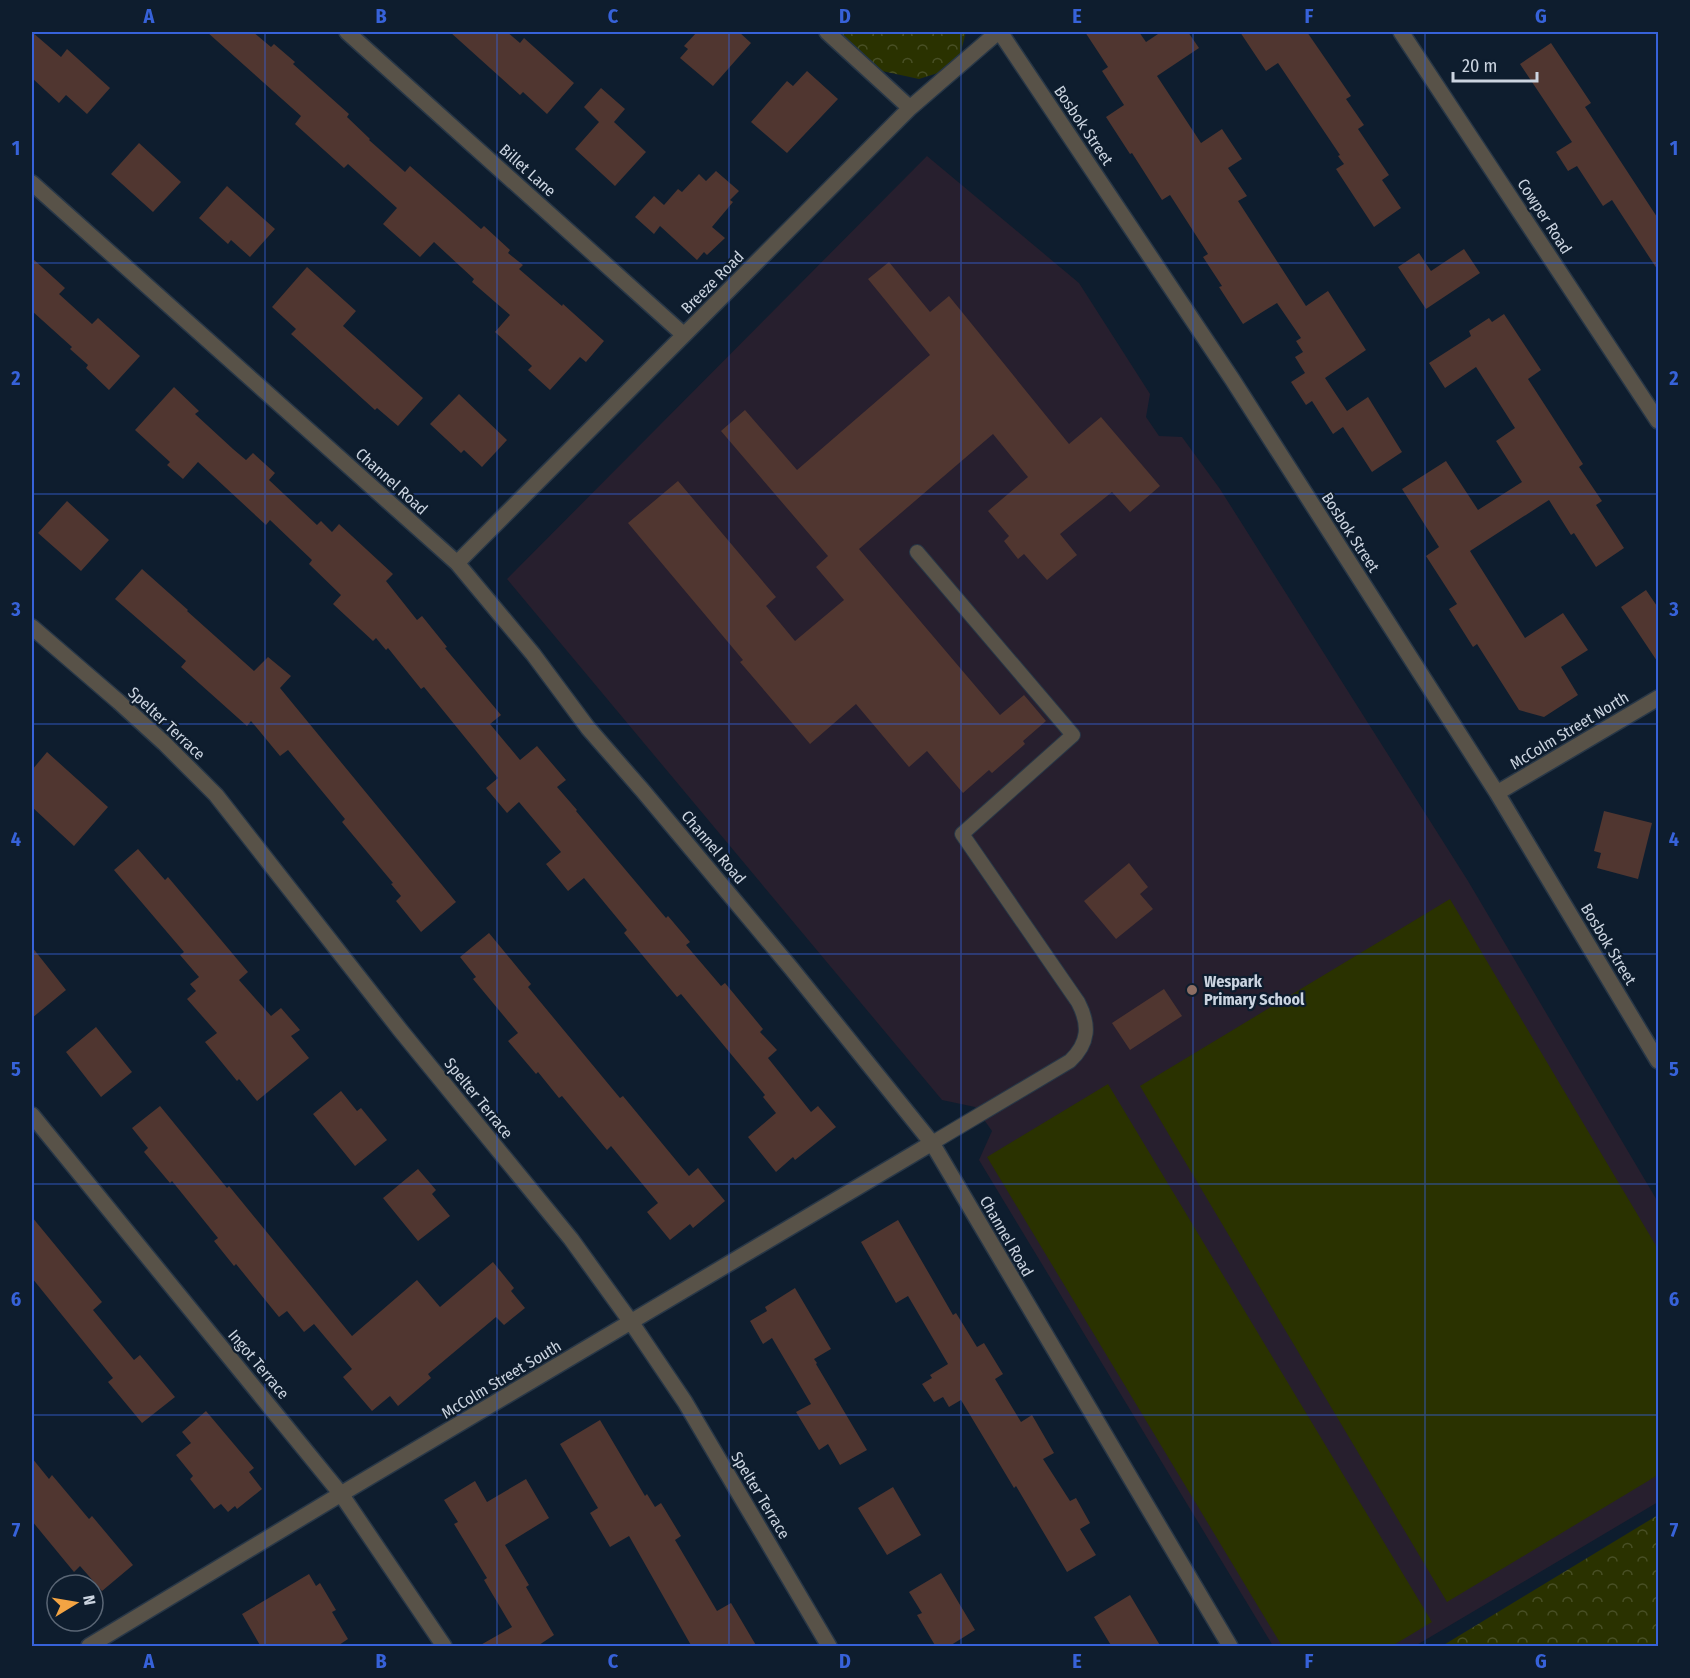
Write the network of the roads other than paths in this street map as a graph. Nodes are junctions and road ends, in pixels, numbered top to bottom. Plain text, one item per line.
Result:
1 (347, 32) edge
2 (827, 32) edge
3 (999, 32) edge
4 (1401, 32) edge
5 (910, 108) junction
6 (32, 183) edge
7 (684, 335) junction
8 (1659, 421) edge
9 (916, 552) dead end
10 (457, 563) junction
11 (32, 627) edge
12 (1659, 698) edge
13 (1497, 793) junction
14 (1659, 1061) edge
15 (32, 1115) edge
16 (932, 1143) junction
17 (631, 1322) junction
18 (341, 1494) junction
19 (89, 1647) edge
20 (444, 1647) edge
21 (829, 1647) edge
22 (1230, 1647) edge

1 - 7 street, Billet Lane
2 - 5 street
3 - 5 street, Breeze Road
3 - 13 street, Bosbok Street
4 - 8 street, Cowper Road
5 - 7 street, Breeze Road
6 - 10 street, Channel Road
7 - 10 street, Breeze Road
9 - 16 lane
10 - 16 street, Channel Road
11 - 17 street, Spelter Terrace
12 - 13 street, McColm Street North
13 - 14 street, Bosbok Street
15 - 18 street, Ingot Terrace
16 - 17 street, McColm Street South
16 - 22 street, Channel Road
17 - 18 street, McColm Street South
17 - 21 street, Spelter Terrace
18 - 19 street, McColm Street South
18 - 20 street, Ingot Terrace

